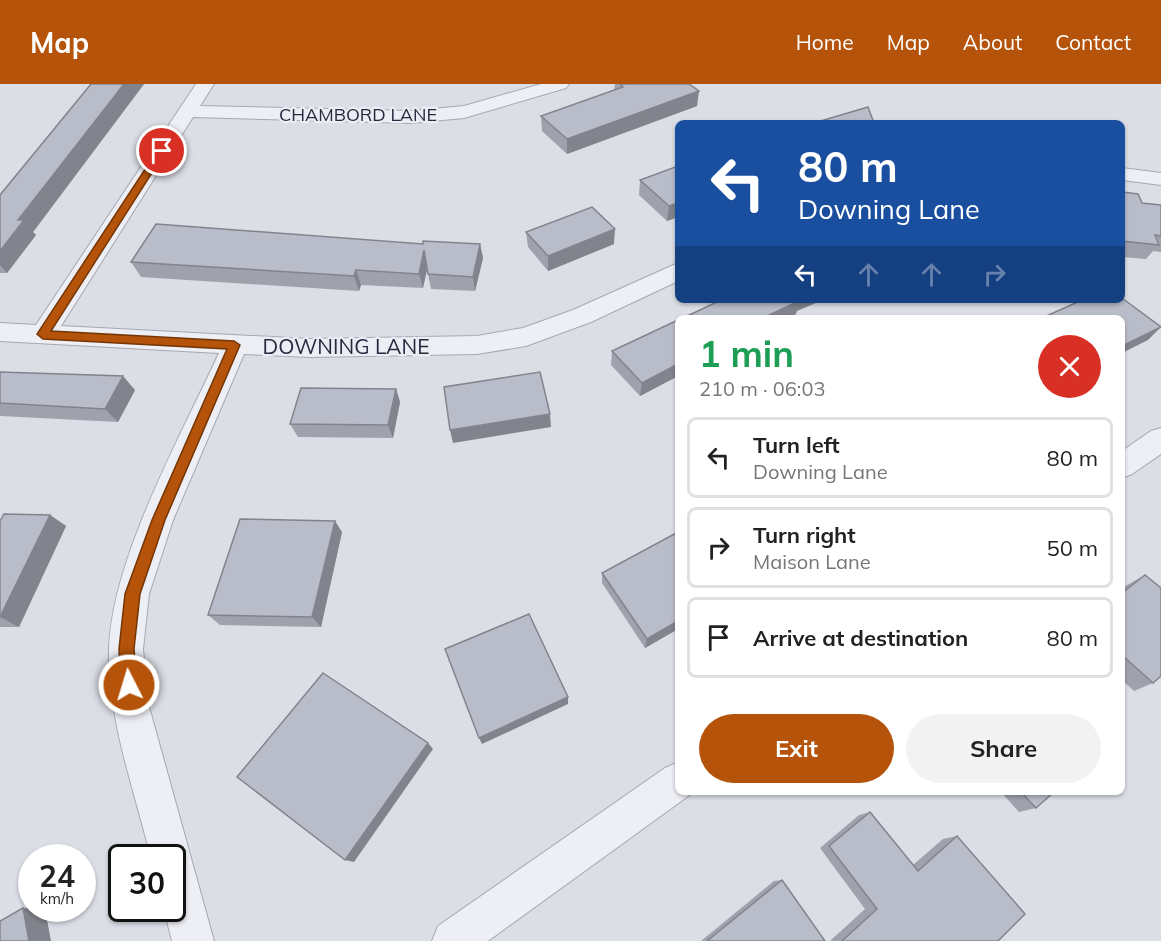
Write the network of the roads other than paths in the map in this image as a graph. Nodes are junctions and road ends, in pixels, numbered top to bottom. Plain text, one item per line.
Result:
1 (205, 84) edge
2 (560, 84) edge
3 (187, 111) junction
4 (1125, 174) edge
5 (1161, 179) edge
6 (675, 272) edge
7 (0, 332) edge
8 (43, 334) junction
9 (234, 345) junction
10 (1161, 439) edge
11 (1125, 464) edge
12 (675, 783) edge
13 (167, 844) edge
14 (186, 915) edge
15 (193, 941) edge
16 (453, 941) edge

1 - 3 street
2 - 3 street, CHAMBORD LANE
3 - 8 street
4 - 5 street
6 - 9 street, DOWNING LANE
7 - 8 street, DOWNING LANE
8 - 9 street, DOWNING LANE
9 - 13 street
10 - 11 street
12 - 16 street
14 - 15 street

